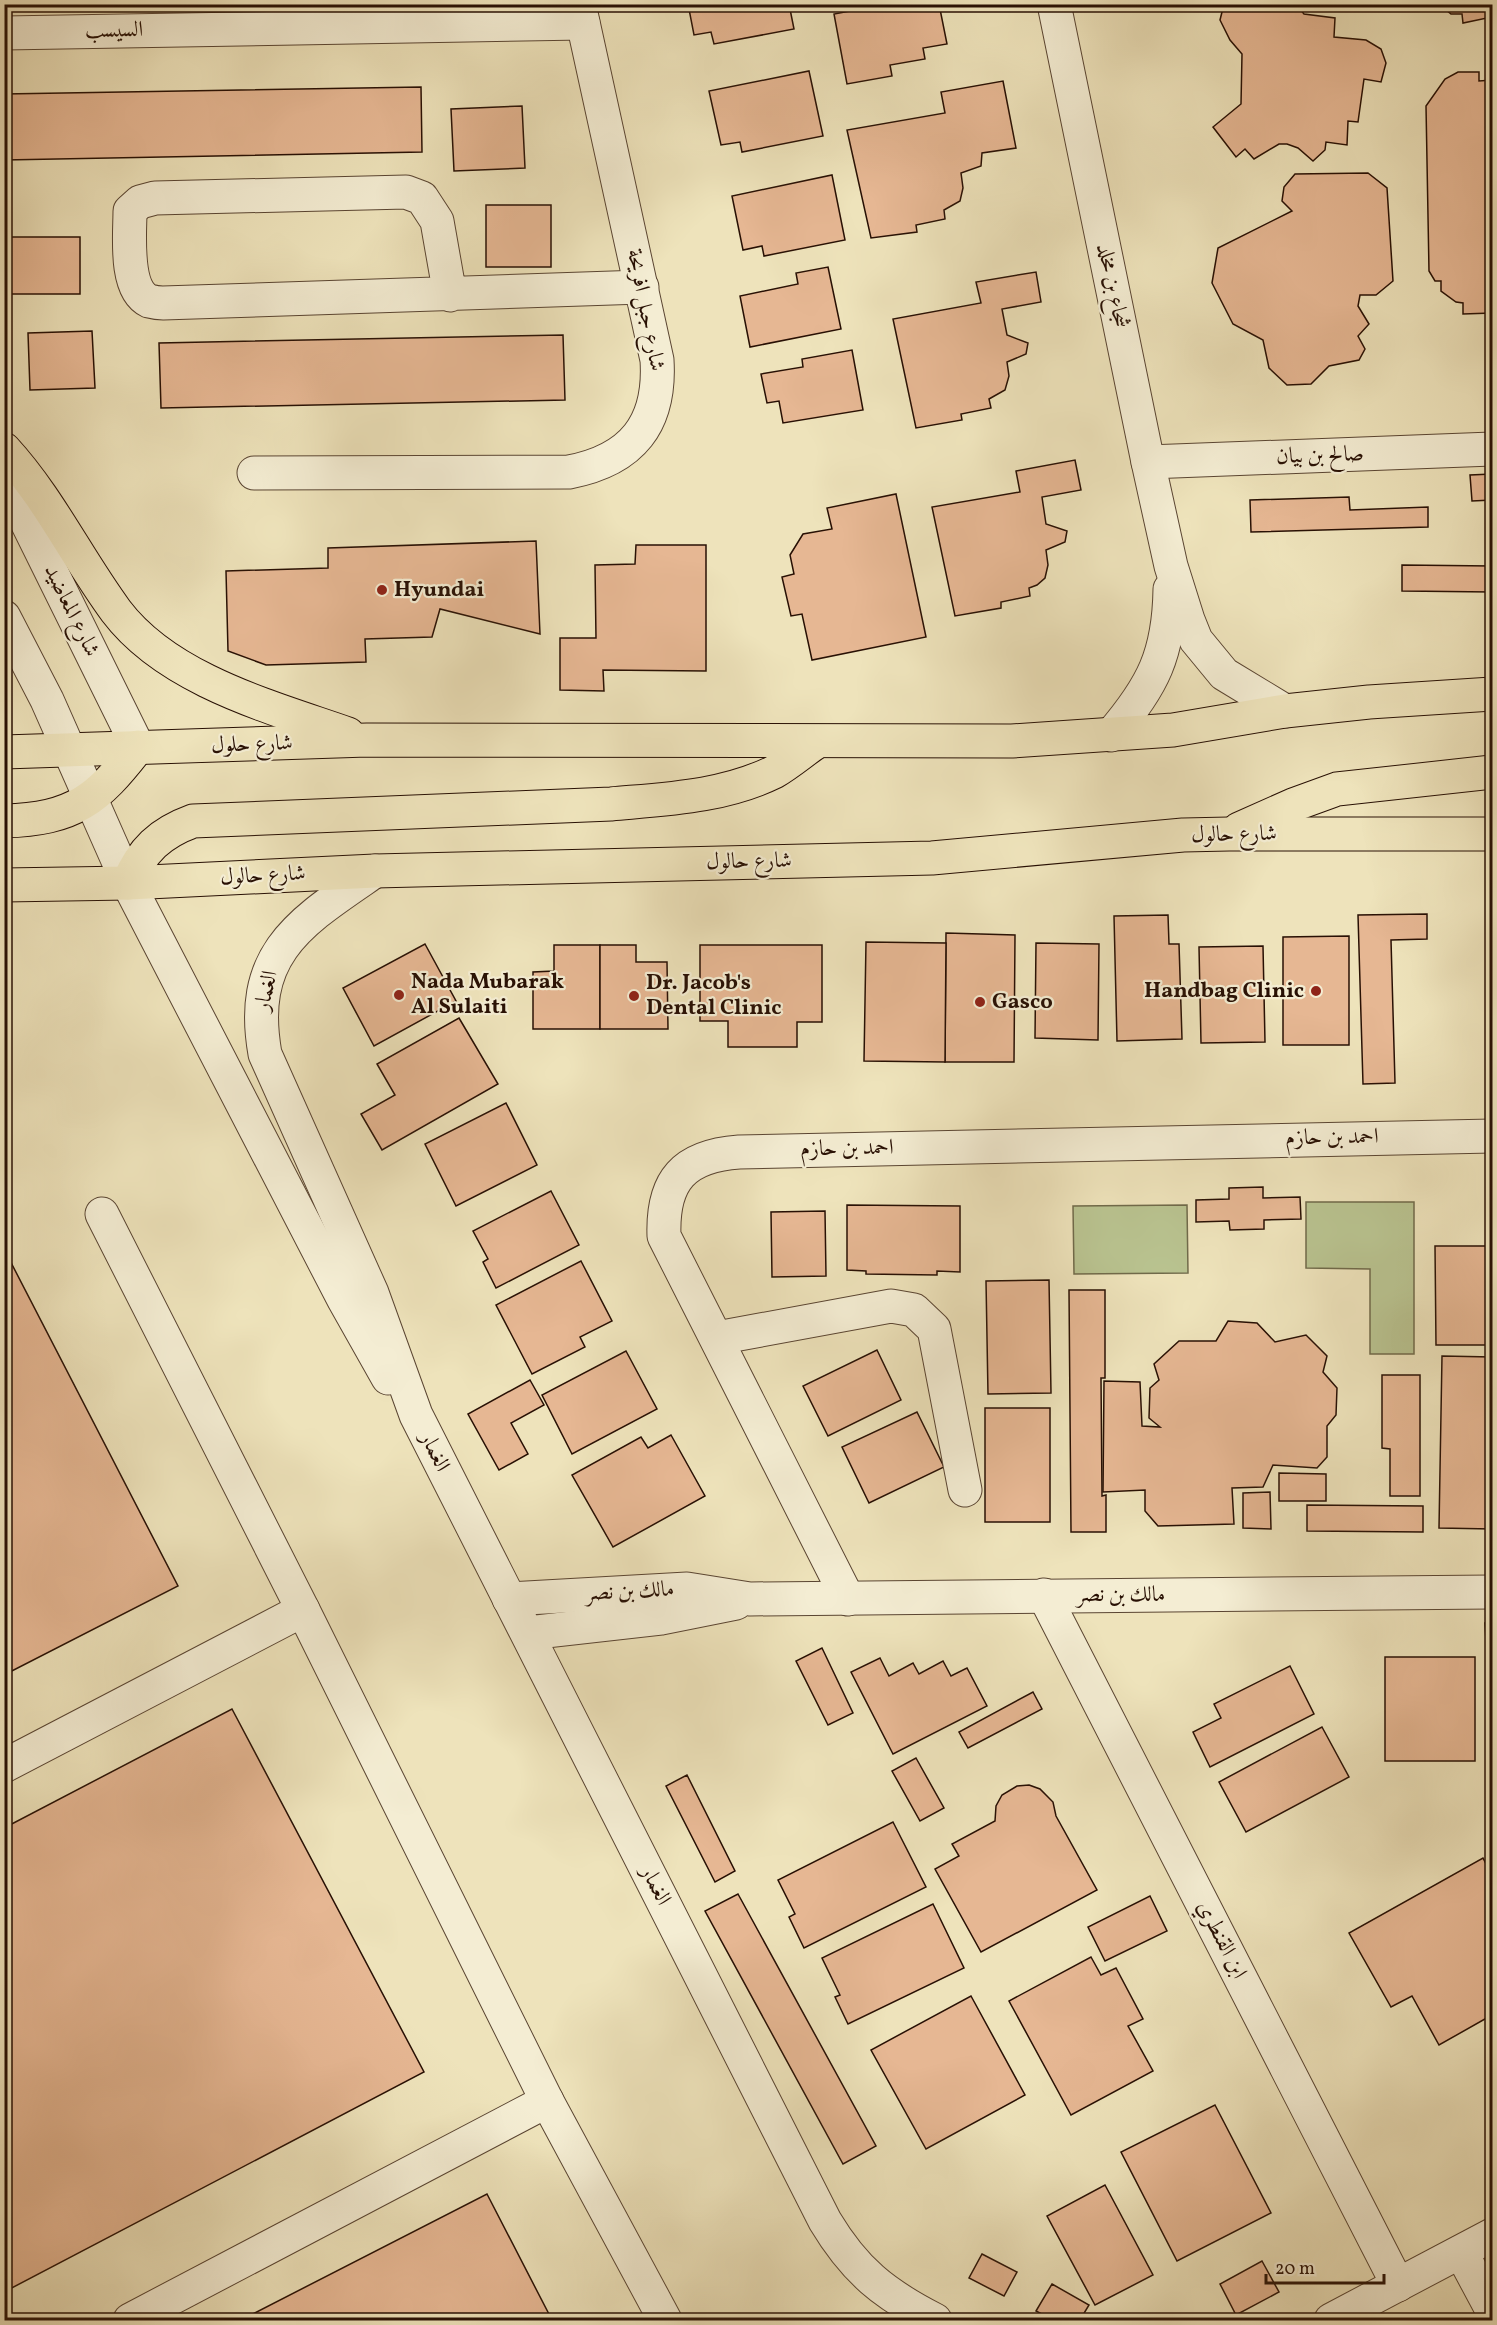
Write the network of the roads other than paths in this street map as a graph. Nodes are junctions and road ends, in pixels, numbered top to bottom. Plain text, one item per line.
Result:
1 (1054, 4) edge
2 (581, 14) edge
3 (280, 16) edge
4 (4, 33) edge
5 (642, 287) junction
6 (450, 295) junction
7 (4, 449) edge
8 (1492, 449) edge
9 (1148, 462) junction
10 (254, 473) dead end
11 (4, 476) edge
12 (1171, 566) junction
13 (4, 617) edge
14 (1492, 694) edge
15 (1285, 711) junction
16 (1111, 735) junction
17 (367, 740) junction
18 (815, 742) junction
19 (138, 747) junction
20 (69, 749) junction
21 (4, 752) edge
22 (1492, 772) edge
23 (91, 800) junction
24 (4, 821) edge
25 (1229, 834) junction
26 (1492, 834) edge
27 (375, 871) junction
28 (129, 883) junction
29 (4, 885) edge
30 (1492, 1136) edge
31 (102, 1214) dead end
32 (717, 1338) junction
33 (416, 1415) junction
34 (965, 1490) dead end
35 (1492, 1592) edge
36 (1044, 1595) junction
37 (509, 1599) junction
38 (750, 1599) junction
39 (848, 1599) junction
40 (303, 1610) junction
41 (528, 1633) junction
42 (4, 1766) edge
43 (547, 2101) junction
44 (1492, 2235) edge
45 (1461, 2252) junction
46 (1398, 2285) junction
47 (1492, 2310) edge
48 (130, 2320) edge
49 (665, 2320) edge
50 (935, 2320) edge
51 (1331, 2320) edge

1 - 9 street, شجاع بن مخلد
2 - 3 street, السيسب
2 - 5 street, شارع جبل افريحة
3 - 4 street, السيسب
5 - 6 street
5 - 10 street, شارع جبل افريحة
6 - 6 street
7 - 17 main road
8 - 9 street, صالح بن بيان
9 - 12 street, شجاع بن مخلد
11 - 19 street, شارع المعاضيد
12 - 15 street, شجاع بن مخلد
12 - 16 street, شجاع بن مخلد
13 - 20 street
14 - 15 main road
15 - 16 main road
16 - 18 main road
17 - 18 main road
17 - 19 main road, شارع حلول
18 - 28 main road
19 - 20 main road
19 - 23 main road
20 - 21 main road
20 - 23 street
22 - 25 main road
23 - 24 main road
23 - 28 street
25 - 26 main road, شارع حالول
25 - 27 main road, شارع حالول
27 - 28 main road, شارع حالول
27 - 33 street, الغمار
28 - 29 main road, شارع حالول
28 - 33 street, الغمار
30 - 32 street, احمد بن حازم
31 - 40 street
32 - 34 street
32 - 39 street, احمد بن حازم
33 - 37 street, الغمار
35 - 36 street, مالك بن نصر
36 - 39 street, مالك بن نصر
36 - 46 street, ابن القنطري
37 - 38 street, مالك بن نصر
37 - 41 street, الغمار
38 - 39 street, مالك بن نصر
38 - 41 street, مالك بن نصر
40 - 42 street
40 - 43 street
41 - 50 street, الغمار
43 - 48 street
43 - 49 street
44 - 45 street
45 - 46 street
45 - 47 street
46 - 51 street

